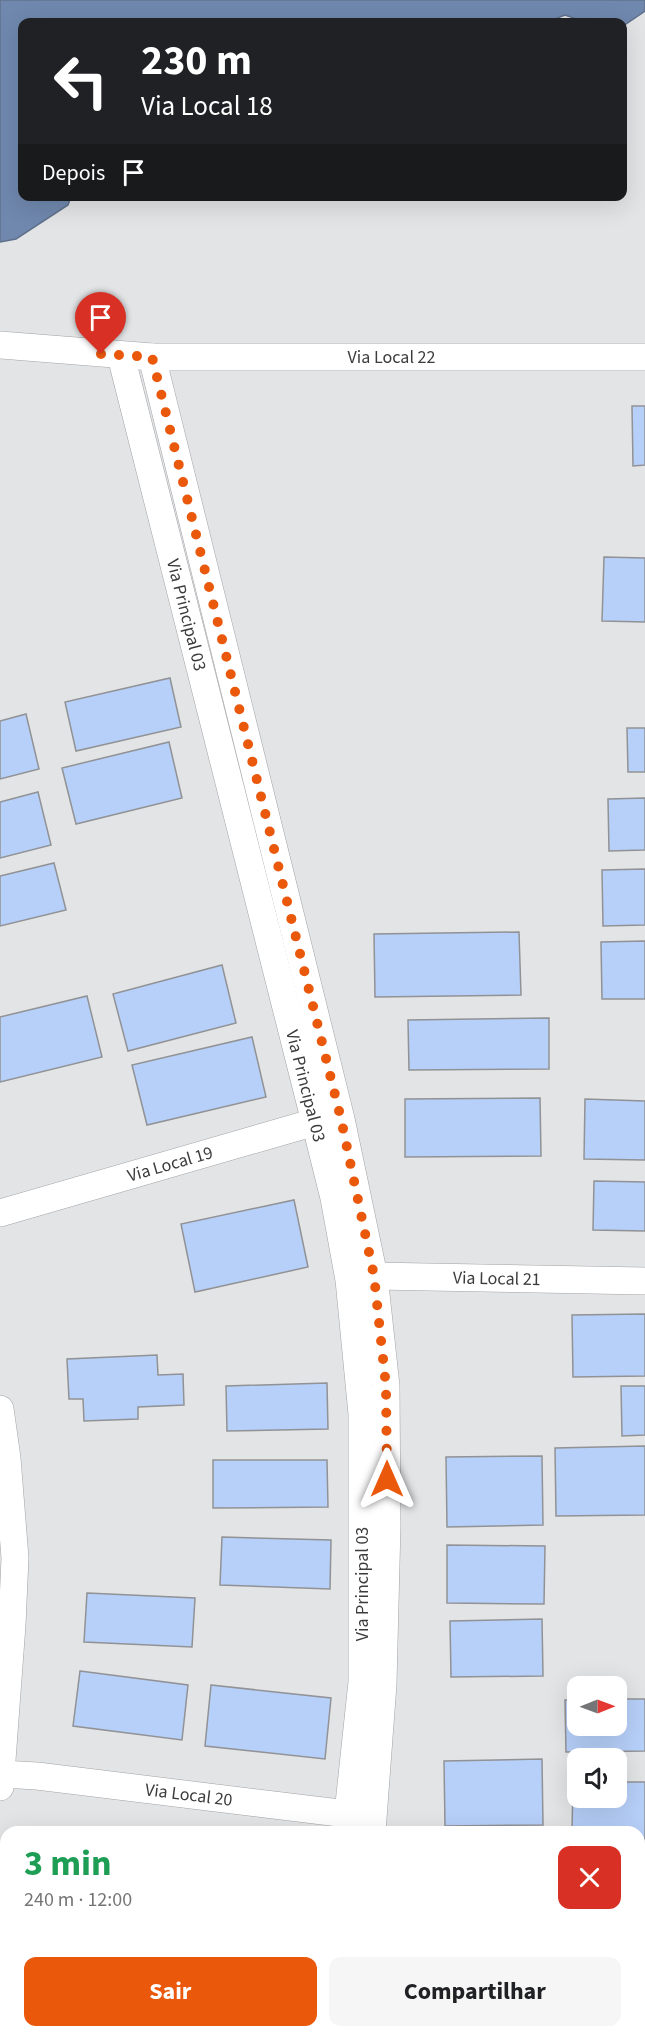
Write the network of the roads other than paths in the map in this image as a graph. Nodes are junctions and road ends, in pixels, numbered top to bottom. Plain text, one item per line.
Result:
1 (0, 345) edge
2 (137, 356) junction
3 (645, 357) edge
4 (328, 1120) junction
5 (0, 1212) edge
6 (361, 1278) junction
7 (645, 1281) edge
8 (0, 1409) edge
9 (6, 1625) edge
10 (1, 1780) edge
11 (347, 1822) edge
12 (373, 1825) edge

1 - 2 street, Via Local 22
2 - 3 street, Via Local 22
2 - 4 street, Via Principal 03
4 - 5 street, Via Local 19
4 - 6 street, Via Principal 03
6 - 7 street, Via Local 21
6 - 11 street, Via Principal 03
6 - 12 street, Via Principal 03
8 - 9 street
9 - 10 street
10 - 11 street, Via Local 20
11 - 12 street, Via Local 20

